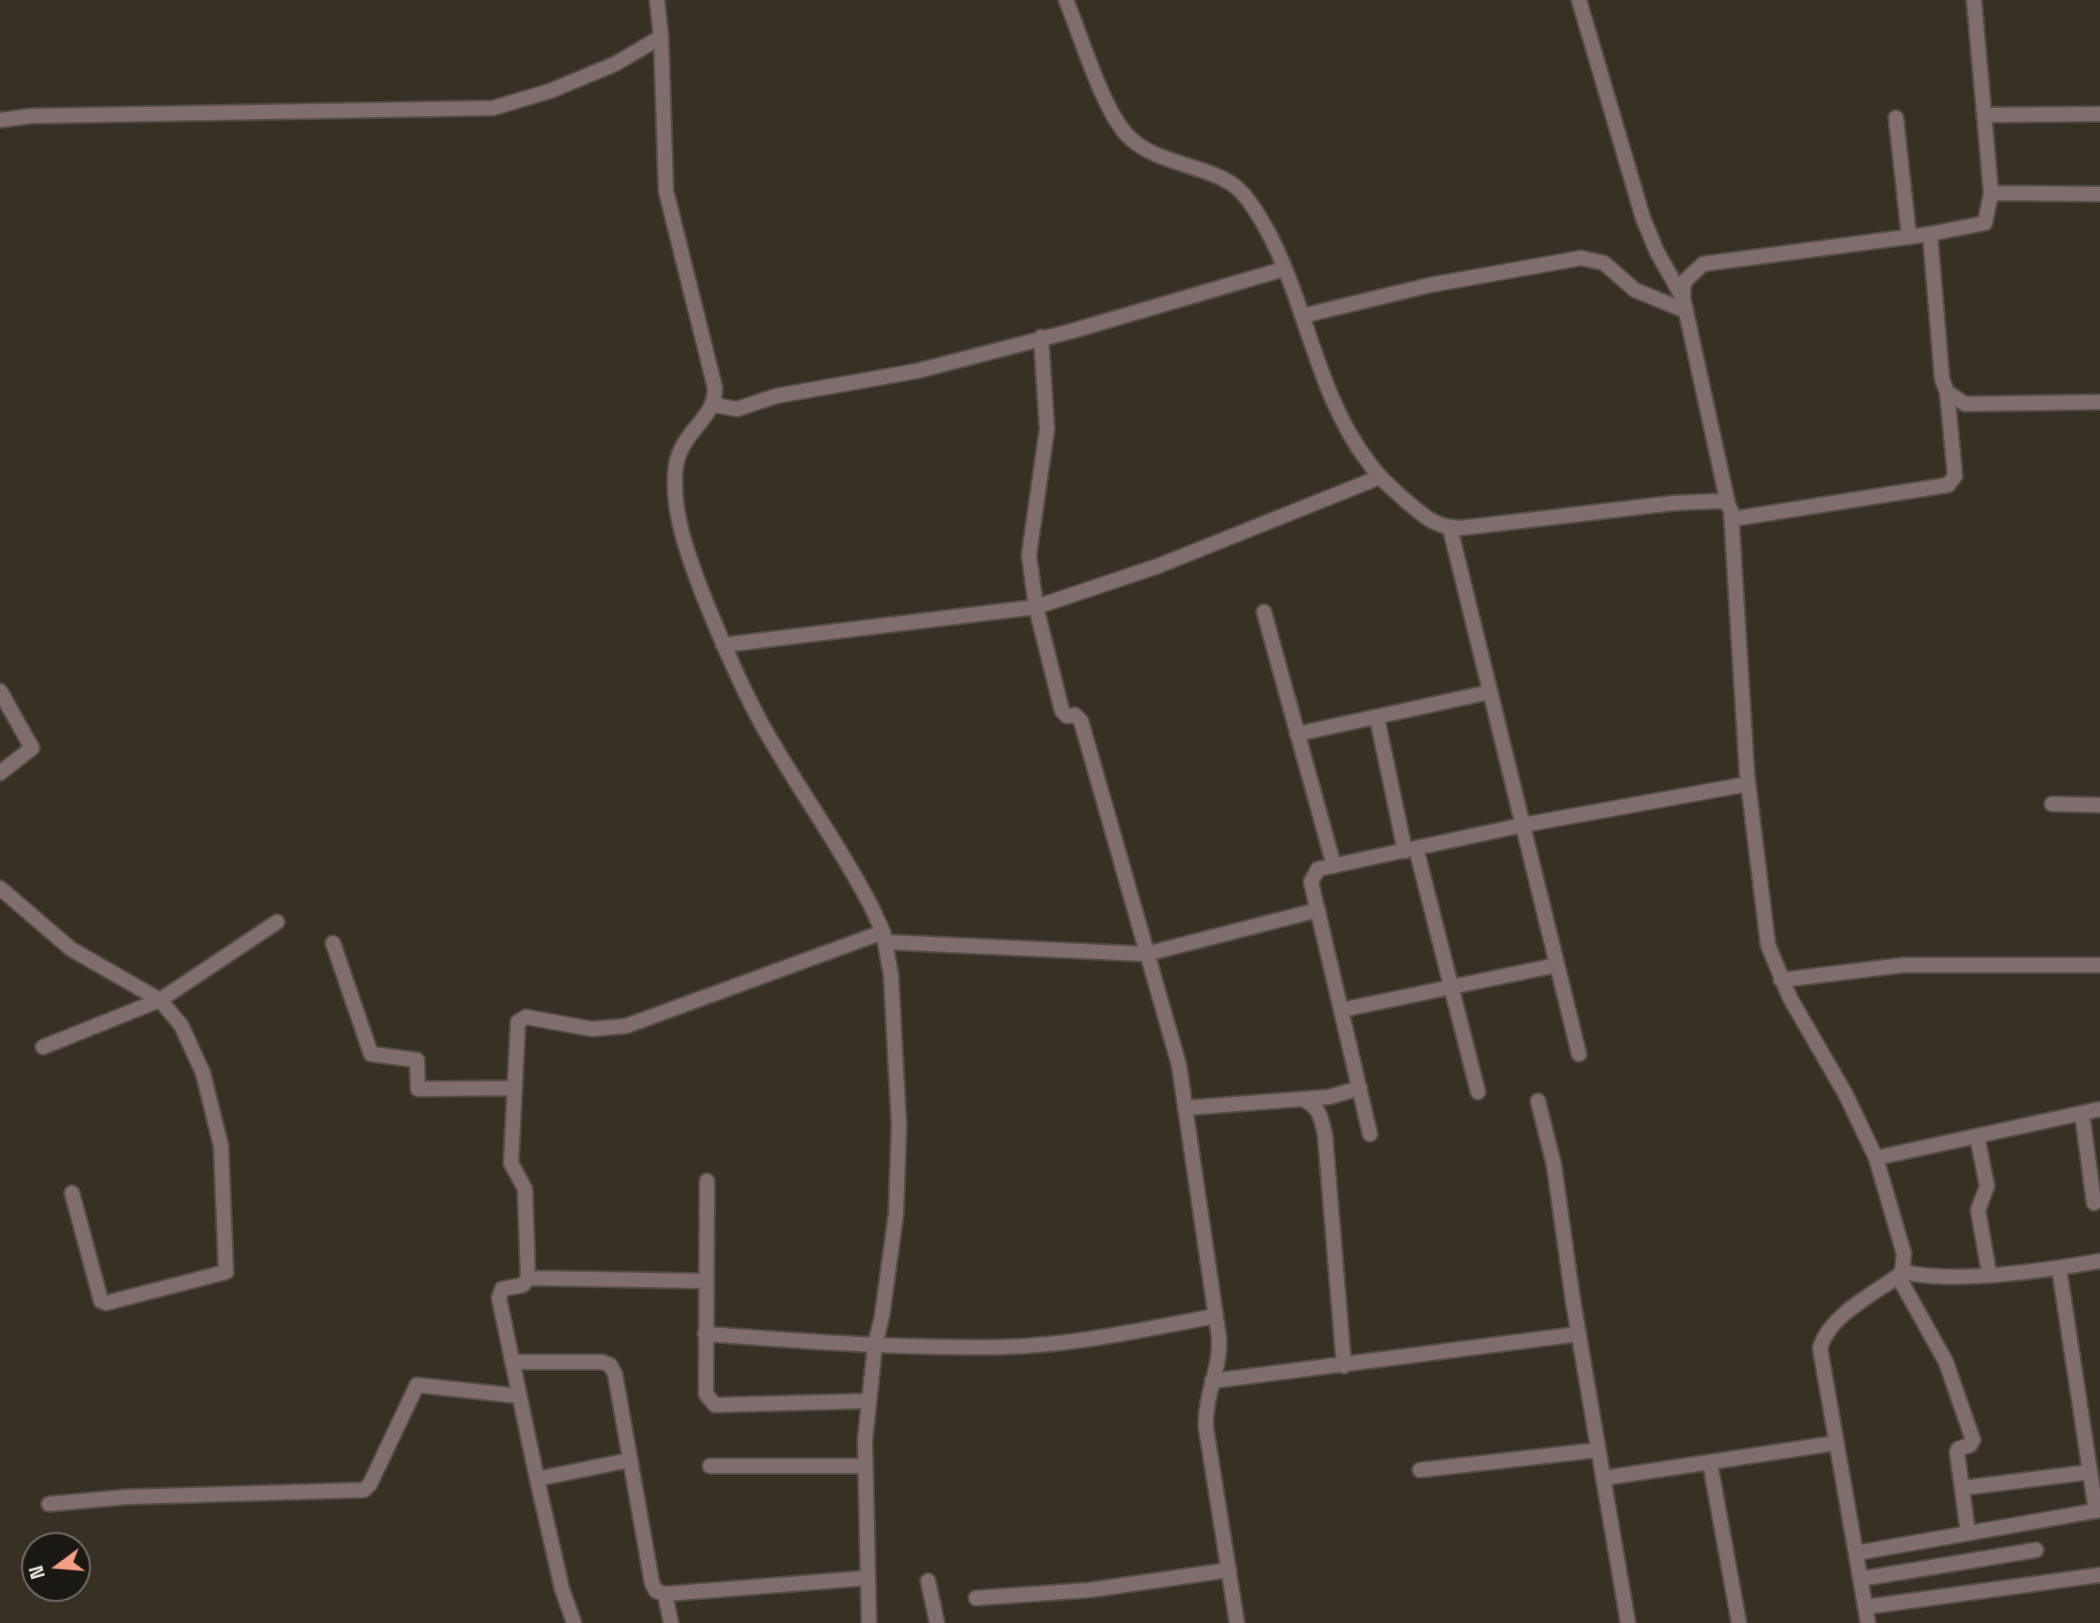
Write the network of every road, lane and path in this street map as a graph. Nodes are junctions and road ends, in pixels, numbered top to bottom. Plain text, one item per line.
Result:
1 (657, 0) edge
2 (1066, 0) edge
3 (1579, 0) edge
4 (1973, 0) edge
5 (661, 37) junction
6 (2100, 114) edge
7 (1984, 115) junction
8 (1896, 118) dead end
9 (0, 120) edge
10 (1991, 193) junction
11 (2100, 194) edge
12 (1930, 234) junction
13 (1909, 236) junction
14 (1284, 269) junction
15 (1684, 304) junction
16 (1303, 316) junction
17 (1041, 337) junction
18 (1947, 392) junction
19 (2100, 402) edge
20 (714, 405) junction
21 (1380, 477) junction
22 (1727, 504) junction
23 (1732, 519) junction
24 (1450, 528) junction
25 (1036, 607) junction
26 (1264, 612) dead end
27 (723, 645) junction
28 (0, 691) edge
29 (1490, 692) junction
30 (1377, 718) junction
31 (1297, 734) junction
32 (0, 773) edge
33 (1748, 784) junction
34 (2052, 804) dead end
35 (2100, 804) edge
36 (1523, 825) junction
37 (1411, 849) junction
38 (1334, 866) junction
39 (0, 888) edge
40 (1318, 910) junction
41 (276, 922) dead end
42 (884, 937) junction
43 (333, 943) dead end
44 (1146, 954) junction
45 (1557, 965) junction
46 (2100, 965) edge
47 (1781, 980) junction
48 (1450, 988) junction
49 (160, 1000) junction
50 (1341, 1010) junction
51 (43, 1047) dead end
52 (1578, 1055) dead end
53 (513, 1088) junction
54 (1360, 1088) junction
55 (1478, 1092) dead end
56 (1301, 1100) junction
57 (1538, 1101) dead end
58 (1185, 1108) junction
59 (2100, 1110) edge
60 (2082, 1113) junction
61 (1370, 1133) dead end
62 (1977, 1136) junction
63 (1876, 1158) junction
64 (707, 1181) dead end
65 (72, 1193) dead end
66 (2094, 1203) dead end
67 (2100, 1261) edge
68 (2059, 1268) junction
69 (1989, 1273) junction
70 (1900, 1274) junction
71 (528, 1278) junction
72 (706, 1282) junction
73 (1216, 1316) junction
74 (705, 1334) junction
75 (1579, 1334) junction
76 (875, 1345) junction
77 (512, 1362) junction
78 (1344, 1366) junction
79 (1212, 1381) junction
80 (519, 1396) junction
81 (867, 1401) junction
82 (1836, 1443) junction
83 (1598, 1450) junction
84 (630, 1460) junction
85 (1710, 1463) junction
86 (710, 1466) dead end
87 (863, 1466) junction
88 (1420, 1470) dead end
89 (2090, 1472) junction
90 (1604, 1478) junction
91 (537, 1479) junction
92 (1962, 1488) junction
93 (49, 1504) dead end
94 (2098, 1510) edge
95 (1968, 1533) junction
96 (2036, 1550) dead end
97 (1856, 1552) junction
98 (1228, 1570) junction
99 (2100, 1575) edge
100 (867, 1578) junction
101 (1860, 1579) junction
102 (929, 1581) dead end
103 (665, 1594) junction
104 (976, 1598) dead end
105 (1865, 1607) junction
106 (571, 1622) edge
107 (671, 1623) edge
108 (869, 1623) edge
109 (937, 1623) edge
110 (1237, 1623) edge
111 (1628, 1623) edge
112 (1739, 1623) edge
113 (1868, 1623) edge

1 - 5 street
2 - 14 street
3 - 15 street
4 - 7 street
5 - 9 street
5 - 20 street
6 - 7 street
7 - 10 street
8 - 13 street
10 - 11 street
10 - 12 street
12 - 13 street
12 - 18 street
13 - 15 street
14 - 16 street
14 - 17 street
15 - 16 street
15 - 22 street
16 - 21 street
17 - 20 street
17 - 25 street
18 - 19 street
18 - 23 street
20 - 27 street
21 - 24 street
21 - 25 street
22 - 23 street
22 - 24 street
23 - 33 street
24 - 29 street
25 - 27 street
25 - 44 street
26 - 31 street
27 - 42 street
28 - 32 street
29 - 30 street
29 - 36 street
30 - 31 street
30 - 37 street
31 - 38 street
33 - 36 street
33 - 47 street
34 - 35 street
36 - 37 street
36 - 45 street
37 - 38 street
37 - 48 street
38 - 40 street
39 - 49 street
40 - 44 street
40 - 50 street
41 - 49 street
42 - 44 street
42 - 53 street
42 - 76 street
43 - 53 street
44 - 58 street
45 - 48 street
45 - 52 street
46 - 47 street
47 - 63 street
48 - 50 street
48 - 55 street
49 - 51 street
49 - 65 street
50 - 54 street
53 - 71 street
54 - 56 street
54 - 61 street
56 - 58 street
56 - 78 street
57 - 75 street
58 - 73 street
59 - 60 street
60 - 62 street
60 - 66 street
62 - 63 street
62 - 69 street
63 - 70 street
64 - 72 street
67 - 68 street
68 - 69 street
68 - 89 street
69 - 70 street
70 - 82 street
70 - 92 street
71 - 72 street
71 - 77 street
72 - 74 street
73 - 76 street
73 - 79 street
74 - 76 street
74 - 81 street
75 - 78 street
75 - 83 street
76 - 81 street
77 - 80 street
77 - 84 street
78 - 79 street
79 - 98 street
80 - 91 street
80 - 93 street
81 - 87 street
82 - 85 street
82 - 97 street
83 - 88 street
83 - 90 street
84 - 91 street
84 - 103 street
85 - 90 street
85 - 112 street
86 - 87 street
87 - 100 street
89 - 92 street
89 - 94 street
90 - 111 street
91 - 106 street
92 - 95 street
94 - 95 street
95 - 97 street
96 - 101 street
97 - 101 street
98 - 104 street
98 - 110 street
99 - 105 street
100 - 103 street
100 - 108 street
101 - 105 street
102 - 109 street
103 - 107 street
105 - 113 street

